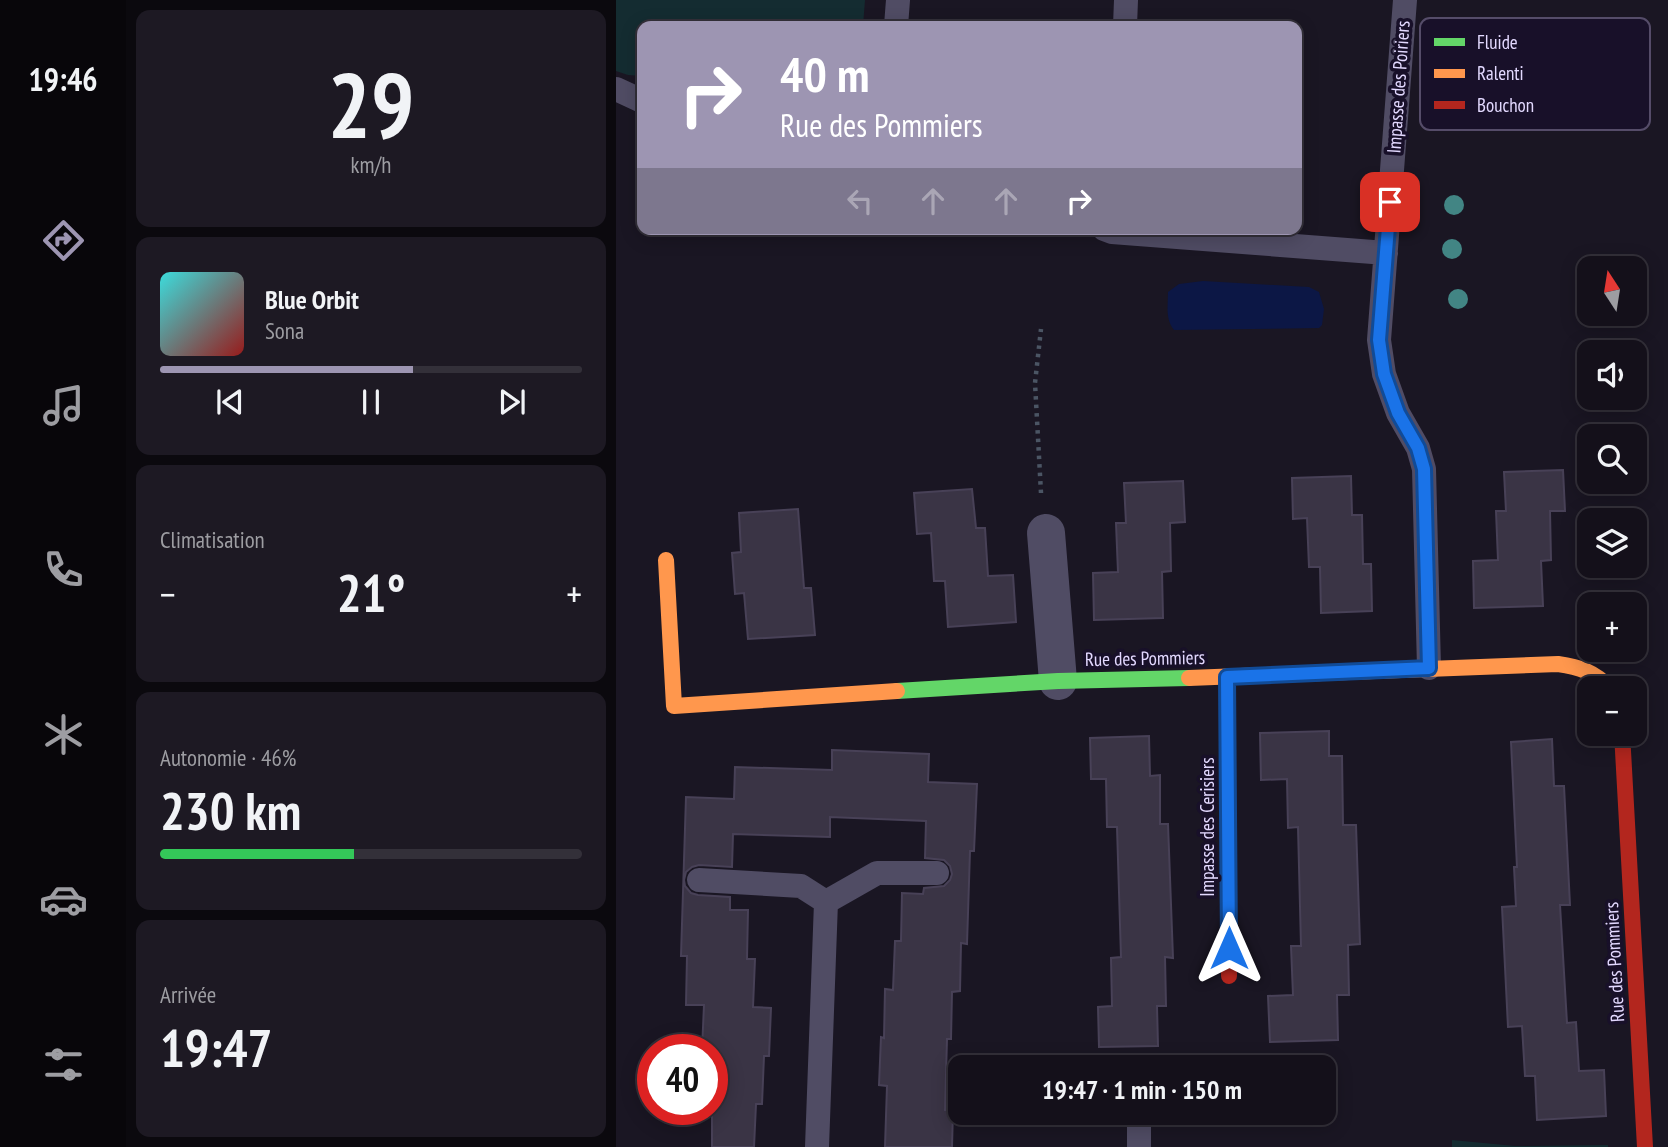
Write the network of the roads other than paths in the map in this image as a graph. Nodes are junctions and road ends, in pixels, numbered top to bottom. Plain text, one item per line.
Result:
1 (898, 0) edge
2 (1126, 0) edge
3 (1405, 0) edge
4 (896, 21) edge
5 (1125, 21) edge
6 (616, 89) edge
7 (637, 99) edge
8 (1170, 235) edge
9 (1387, 253) junction
10 (1046, 533) road end
11 (666, 560) dead end
12 (1429, 668) junction
13 (1598, 676) edge
14 (1227, 677) junction
15 (1058, 681) junction
16 (1623, 746) edge
17 (937, 873) dead end
18 (699, 880) dead end
19 (826, 902) junction
20 (1229, 976) dead end
21 (1139, 1125) edge
22 (817, 1147) edge
23 (1139, 1147) edge
24 (1645, 1147) edge

1 - 4 lane
2 - 5 lane
3 - 9 lane, Impasse des Poiriers
6 - 7 lane
8 - 9 lane
9 - 12 lane, Impasse des Poiriers
10 - 15 street
11 - 15 street, Rue des Pommiers
12 - 13 street, Rue des Pommiers
12 - 14 street, Rue des Pommiers
14 - 15 street, Rue des Pommiers
14 - 20 street, Impasse des Cerisiers
16 - 24 street, Rue des Pommiers
17 - 19 lane
18 - 19 lane
19 - 22 lane
21 - 23 lane

